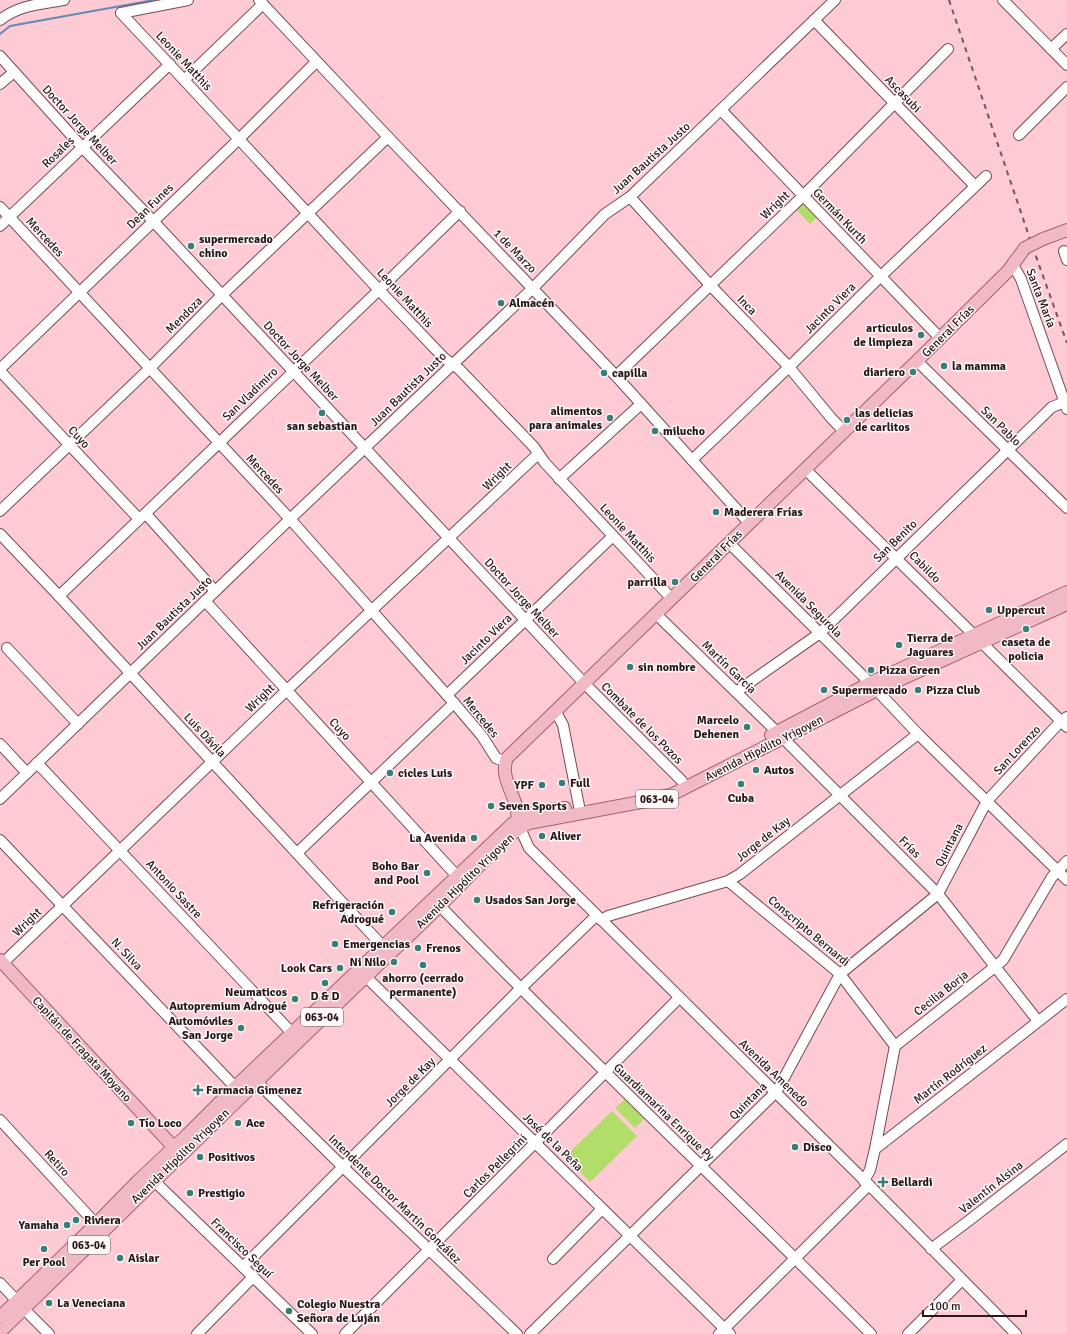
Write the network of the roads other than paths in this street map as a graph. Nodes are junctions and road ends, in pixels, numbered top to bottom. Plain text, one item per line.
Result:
1 (188, 0) edge
2 (835, 0) edge
3 (1002, 0) edge
4 (58, 1) edge
5 (261, 2) edge
6 (0, 20) edge
7 (814, 20) junction
8 (1067, 34) edge
9 (948, 49) dead end
10 (1051, 50) junction
11 (0, 56) edge
12 (316, 62) junction
13 (170, 64) junction
14 (1067, 65) edge
15 (14, 72) junction
16 (184, 80) junction
17 (0, 84) edge
18 (1067, 87) edge
19 (894, 104) junction
20 (721, 110) junction
21 (1019, 134) dead end
22 (388, 137) junction
23 (239, 139) junction
24 (82, 147) junction
25 (986, 176) dead end
26 (975, 186) junction
27 (803, 196) junction
28 (630, 198) junction
29 (0, 207) edge
30 (460, 211) junction
31 (309, 214) junction
32 (9, 217) junction
33 (153, 221) junction
34 (0, 226) edge
35 (1067, 230) edge
36 (1013, 265) junction
37 (880, 277) junction
38 (710, 286) junction
39 (533, 288) junction
40 (379, 290) junction
41 (79, 292) junction
42 (222, 295) junction
43 (940, 338) junction
44 (917, 361) junction
45 (452, 364) junction
46 (150, 368) junction
47 (789, 368) junction
48 (0, 370) edge
49 (293, 372) junction
50 (616, 376) junction
51 (641, 404) junction
52 (1066, 406) edge
53 (844, 431) junction
54 (219, 443) junction
55 (68, 445) junction
56 (364, 448) junction
57 (1008, 451) junction
58 (538, 454) junction
59 (692, 460) junction
60 (805, 469) junction
61 (559, 479) junction
62 (1067, 508) edge
63 (0, 511) edge
64 (143, 517) junction
65 (290, 519) junction
66 (749, 523) junction
67 (0, 534) edge
68 (613, 536) junction
69 (450, 539) junction
70 (729, 543) junction
71 (896, 558) junction
72 (215, 591) junction
73 (1067, 592) edge
74 (59, 596) junction
75 (672, 599) junction
76 (205, 602) junction
77 (1067, 604) edge
78 (372, 611) junction
79 (656, 614) junction
80 (525, 619) junction
81 (820, 633) junction
82 (977, 638) junction
83 (7, 648) dead end
84 (130, 674) junction
85 (584, 683) junction
86 (874, 687) junction
87 (287, 690) junction
88 (736, 692) junction
89 (447, 695) junction
90 (454, 703) junction
91 (556, 712) junction
92 (1065, 722) edge
93 (78, 724) junction
94 (918, 734) junction
95 (780, 735) junction
96 (0, 744) edge
97 (212, 762) junction
98 (506, 762) junction
99 (37, 763) junction
100 (27, 773) junction
101 (682, 781) junction
102 (372, 782) junction
103 (839, 796) junction
104 (0, 799) edge
105 (987, 801) junction
106 (579, 806) junction
107 (519, 823) junction
108 (0, 840) edge
109 (120, 851) junction
110 (297, 853) junction
111 (1067, 861) edge
112 (1058, 871) junction
113 (456, 875) junction
114 (728, 880) junction
115 (1067, 880) edge
116 (938, 894) junction
117 (63, 906) junction
118 (440, 906) junction
119 (598, 918) junction
120 (386, 950) junction
121 (1, 962) edge
122 (996, 966) junction
123 (362, 972) junction
124 (840, 974) junction
125 (520, 989) junction
126 (679, 998) junction
127 (1067, 999) edge
128 (1038, 1021) junction
129 (292, 1032) junction
130 (895, 1046) junction
131 (450, 1059) junction
132 (604, 1072) junction
133 (256, 1081) junction
134 (235, 1087) junction
135 (775, 1093) junction
136 (0, 1120) edge
137 (536, 1143) junction
138 (1067, 1144) edge
139 (875, 1149) junction
140 (177, 1151) junction
141 (700, 1166) junction
142 (343, 1167) junction
143 (150, 1177) junction
144 (867, 1183) junction
145 (602, 1209) junction
146 (96, 1224) junction
147 (630, 1236) junction
148 (931, 1249) junction
149 (430, 1250) junction
150 (795, 1257) junction
151 (553, 1259) dead end
152 (243, 1267) junction
153 (253, 1277) junction
154 (962, 1280) junction
155 (0, 1283) edge
156 (20, 1305) junction
157 (0, 1316) edge
158 (0, 1332) edge
159 (724, 1332) edge
160 (49, 1334) edge
161 (197, 1334) edge
162 (312, 1334) edge
163 (345, 1334) edge
164 (518, 1334) edge
165 (530, 1334) edge
166 (871, 1334) edge
167 (908, 1334) edge
168 (1016, 1334) edge

1 - 13 street, Leonie Matthis
2 - 7 street, Juan Bautista Justo
3 - 10 street
4 - 6 street
5 - 12 street, 1 de Marzo
5 - 16 street
7 - 19 street, Ascasubi
7 - 20 street, Juan Bautista Justo
8 - 10 street
9 - 19 street, Wright
10 - 14 street
11 - 15 street, Doctor Jorge Melber
12 - 22 street, 1 de Marzo
12 - 23 street, Dean Funes
13 - 16 street, Leonie Matthis
13 - 24 street, Rosales
15 - 17 street
15 - 24 street, Doctor Jorge Melber
16 - 23 street, Leonie Matthis
18 - 21 street
19 - 26 street, Ascasubi
19 - 27 street, Wright
20 - 27 street, Germán Kurth
20 - 28 street, Juan Bautista Justo
22 - 30 street, 1 de Marzo
22 - 31 street, Mendoza
23 - 31 street, Leonie Matthis
23 - 33 street, Dean Funes
24 - 32 street, Rosales
24 - 33 street, Doctor Jorge Melber
25 - 26 street, Jacinto Viera
26 - 37 street, Jacinto Viera
27 - 37 street, Germán Kurth
27 - 38 street, Wright
28 - 38 street, Inca
28 - 39 street, Juan Bautista Justo
29 - 32 street, Mercedes
30 - 39 street, 1 de Marzo
30 - 40 street, San Vladimiro
31 - 40 street, Leonie Matthis
31 - 42 street, Mendoza
32 - 34 street, Rosales
32 - 41 street, Mercedes
33 - 41 street, Dean Funes
33 - 42 street, Doctor Jorge Melber
35 - 36 main road, General Frías, bridge
36 - 43 main road, General Frías
36 - 52 street, Santa María
37 - 43 street, Germán Kurth
37 - 47 street, Jacinto Viera
38 - 47 street, Inca
38 - 50 street, Wright
39 - 45 street, Juan Bautista Justo
39 - 50 street, 1 de Marzo
40 - 45 street, Leonie Matthis
40 - 49 street, San Vladimiro
41 - 46 street, Mercedes
41 - 48 street, Dean Funes
42 - 46 street, Mendoza
42 - 49 street, Doctor Jorge Melber
43 - 44 main road, General Frías
44 - 53 main road, General Frías
44 - 57 street, San Pablo
45 - 56 street, Juan Bautista Justo
45 - 58 street, Leonie Matthis
46 - 54 street, Mercedes
46 - 55 street, Mendoza
47 - 53 street, Inca
47 - 59 street, Jacinto Viera
48 - 55 street, Cuyo
49 - 54 street, San Vladimiro
49 - 56 street, Doctor Jorge Melber
50 - 51 street, 1 de Marzo
51 - 59 street, 1 de Marzo
51 - 61 street
52 - 57 street, San Benito
53 - 60 main road, General Frías
54 - 64 street, San Vladimiro
54 - 65 street, Mercedes
55 - 63 street, Mendoza
55 - 64 street, Cuyo
56 - 65 street, Juan Bautista Justo
56 - 69 street, Doctor Jorge Melber
57 - 62 street, San Pablo
57 - 71 street, San Benito
58 - 61 street, Leonie Matthis
58 - 69 street, Wright
59 - 66 street, 1 de Marzo
60 - 66 main road, General Frías
60 - 71 street, Cabildo
61 - 68 street, Leonie Matthis
64 - 72 street, Cuyo
64 - 74 street, San Vladimiro
65 - 72 street, Juan Bautista Justo
65 - 78 street, Mercedes
66 - 70 main road, General Frías
67 - 74 street, Luis Dávila
68 - 75 street, Leonie Matthis
68 - 80 street, Jacinto Viera
69 - 78 street, Wright
69 - 80 street, Doctor Jorge Melber
70 - 75 main road, General Frías
70 - 81 street, Avenida Segurola
71 - 81 street, San Benito
71 - 82 street, Cabildo
72 - 76 street, Juan Bautista Justo
73 - 82 main road, Avenida Hipólito Yrigoyen / 063-04
74 - 84 street, Luis Dávila
75 - 79 main road, General Frías
76 - 84 street, Juan Bautista Justo
76 - 87 street, Cuyo
77 - 82 main road, Avenida Hipólito Yrigoyen / 063-04
78 - 87 street, Wright
78 - 89 street, Mercedes
79 - 85 main road, General Frías
79 - 88 street, Martín García
80 - 85 street, Doctor Jorge Melber
80 - 89 street, Jacinto Viera
81 - 86 street, Avenida Segurola
81 - 88 street, San Benito
82 - 86 main road, Avenida Hipólito Yrigoyen / 063-04
82 - 92 street, Cabildo
83 - 93 street
84 - 93 street, Juan Bautista Justo
84 - 97 street, Luis Dávila
85 - 91 main road, General Frías
85 - 101 street, Combate de los Pozos
86 - 94 street, Avenida Segurola
86 - 95 main road, Avenida Hipólito Yrigoyen / 063-04
87 - 97 street, Wright
87 - 102 street, Cuyo
88 - 95 street, Martín García
89 - 90 street, Mercedes
90 - 98 street, Mercedes
90 - 102 street
91 - 98 main road, General Frías
91 - 106 street
92 - 105 street, San Lorenzo
93 - 99 street, Juan Bautista Justo
94 - 103 street, Jorge de Kay
94 - 105 street, Avenida Segurola
95 - 101 main road, Avenida Hipólito Yrigoyen / 063-04
95 - 103 street, Frías
95 - 107 main road, Avenida Hipólito Yrigoyen / 063-04
96 - 100 street
97 - 109 street, Wright
97 - 110 street, Luis Dávila
98 - 107 main road
99 - 100 street, Juan Bautista Justo
99 - 109 street, Antonio Sastre
100 - 104 street, Juan Bautista Justo
101 - 106 main road, Avenida Hipólito Yrigoyen / 063-04
102 - 110 street
102 - 113 street, Cuyo
103 - 114 street, Jorge de Kay
103 - 116 street, Frías
105 - 112 street, Avenida Segurola
105 - 116 street, Quintana
106 - 107 main road, Avenida Hipólito Yrigoyen / 063-04
107 - 113 main road, Avenida Hipólito Yrigoyen / 063-04
107 - 118 main road, Avenida Hipólito Yrigoyen / 063-04
107 - 119 street, Avenida Amenedo
108 - 117 street, N. Silva
109 - 117 street, Wright
109 - 129 street, Antonio Sastre
110 - 120 street, Luis Dávila
111 - 112 street, Cecilia Borja
112 - 115 street, Avenida Segurola
112 - 122 street, Cecilia Borja
113 - 120 main road, Avenida Hipólito Yrigoyen / 063-04
114 - 119 street, Jorge de Kay
114 - 124 street, Conscripto Bernardi
116 - 122 street, Frías
116 - 124 street, Quintana
117 - 121 street, Wright
117 - 134 street, N. Silva
118 - 120 main road, Avenida Hipólito Yrigoyen / 063-04
118 - 125 street, Guardiamarina Enrique Py
119 - 125 street, Jorge de Kay
119 - 126 street, Avenida Amenedo
120 - 123 main road, Avenida Hipólito Yrigoyen / 063-04
121 - 140 main road, Capitán de Fragata Moyano
122 - 128 street, Frías
122 - 130 street, Cecilia Borja
123 - 129 main road, Avenida Hipólito Yrigoyen / 063-04
123 - 131 street, José de la Peña
123 - 133 main road, Avenida Hipólito Yrigoyen / 063-04
124 - 130 street, Conscripto Bernardi
124 - 135 street, Quintana
125 - 131 street, Jorge de Kay
125 - 132 street, Guardiamarina Enrique Py
126 - 132 street, Carlos Pellegrini
126 - 135 street, Avenida Amenedo
127 - 128 street, Martín Rodríguez
128 - 139 street, Martín Rodríguez
129 - 134 main road, Avenida Hipólito Yrigoyen / 063-04
130 - 139 street
131 - 137 street, José de la Peña
131 - 142 street, Jorge de Kay
132 - 137 street, Carlos Pellegrini
132 - 141 street, Guardiamarina Enrique Py
133 - 140 main road, Avenida Hipólito Yrigoyen / 063-04
133 - 142 street, Intendente Doctor Martín González
134 - 140 main road, Avenida Hipólito Yrigoyen / 063-04
135 - 141 street, Quintana
135 - 144 street, Avenida Amenedo
136 - 146 street, Retiro
137 - 145 street, José de la Peña
137 - 149 street, Carlos Pellegrini
138 - 148 street, Valentín Alsina
139 - 144 street
140 - 143 main road, Avenida Hipólito Yrigoyen / 063-04
141 - 147 street, Quintana
141 - 150 street, Guardiamarina Enrique Py
142 - 149 street, Intendente Doctor Martín González
142 - 152 street, Jorge de Kay
143 - 146 main road, Avenida Hipólito Yrigoyen / 063-04
143 - 152 street, Francisco Seguí
143 - 156 main road, Avenida Hipólito Yrigoyen / 063-04
144 - 148 street, Avenida Amenedo
144 - 150 street
145 - 147 street, José de la Peña
145 - 151 street
146 - 156 main road, Avenida Hipólito Yrigoyen / 063-04
147 - 159 street, José de la Peña
147 - 165 street, Quintana
148 - 154 street, Avenida Amenedo
149 - 163 street, Carlos Pellegrini
149 - 164 street, Intendente Doctor Martín González
150 - 159 street
150 - 166 street, Guardiamarina Enrique Py
152 - 153 street, Francisco Seguí
153 - 161 street
153 - 162 street, Francisco Seguí
154 - 167 street
154 - 168 street, Avenida Amenedo
155 - 156 street
156 - 157 main road, Avenida Hipólito Yrigoyen / 063-04
156 - 158 main road, Avenida Hipólito Yrigoyen / 063-04
156 - 160 street

